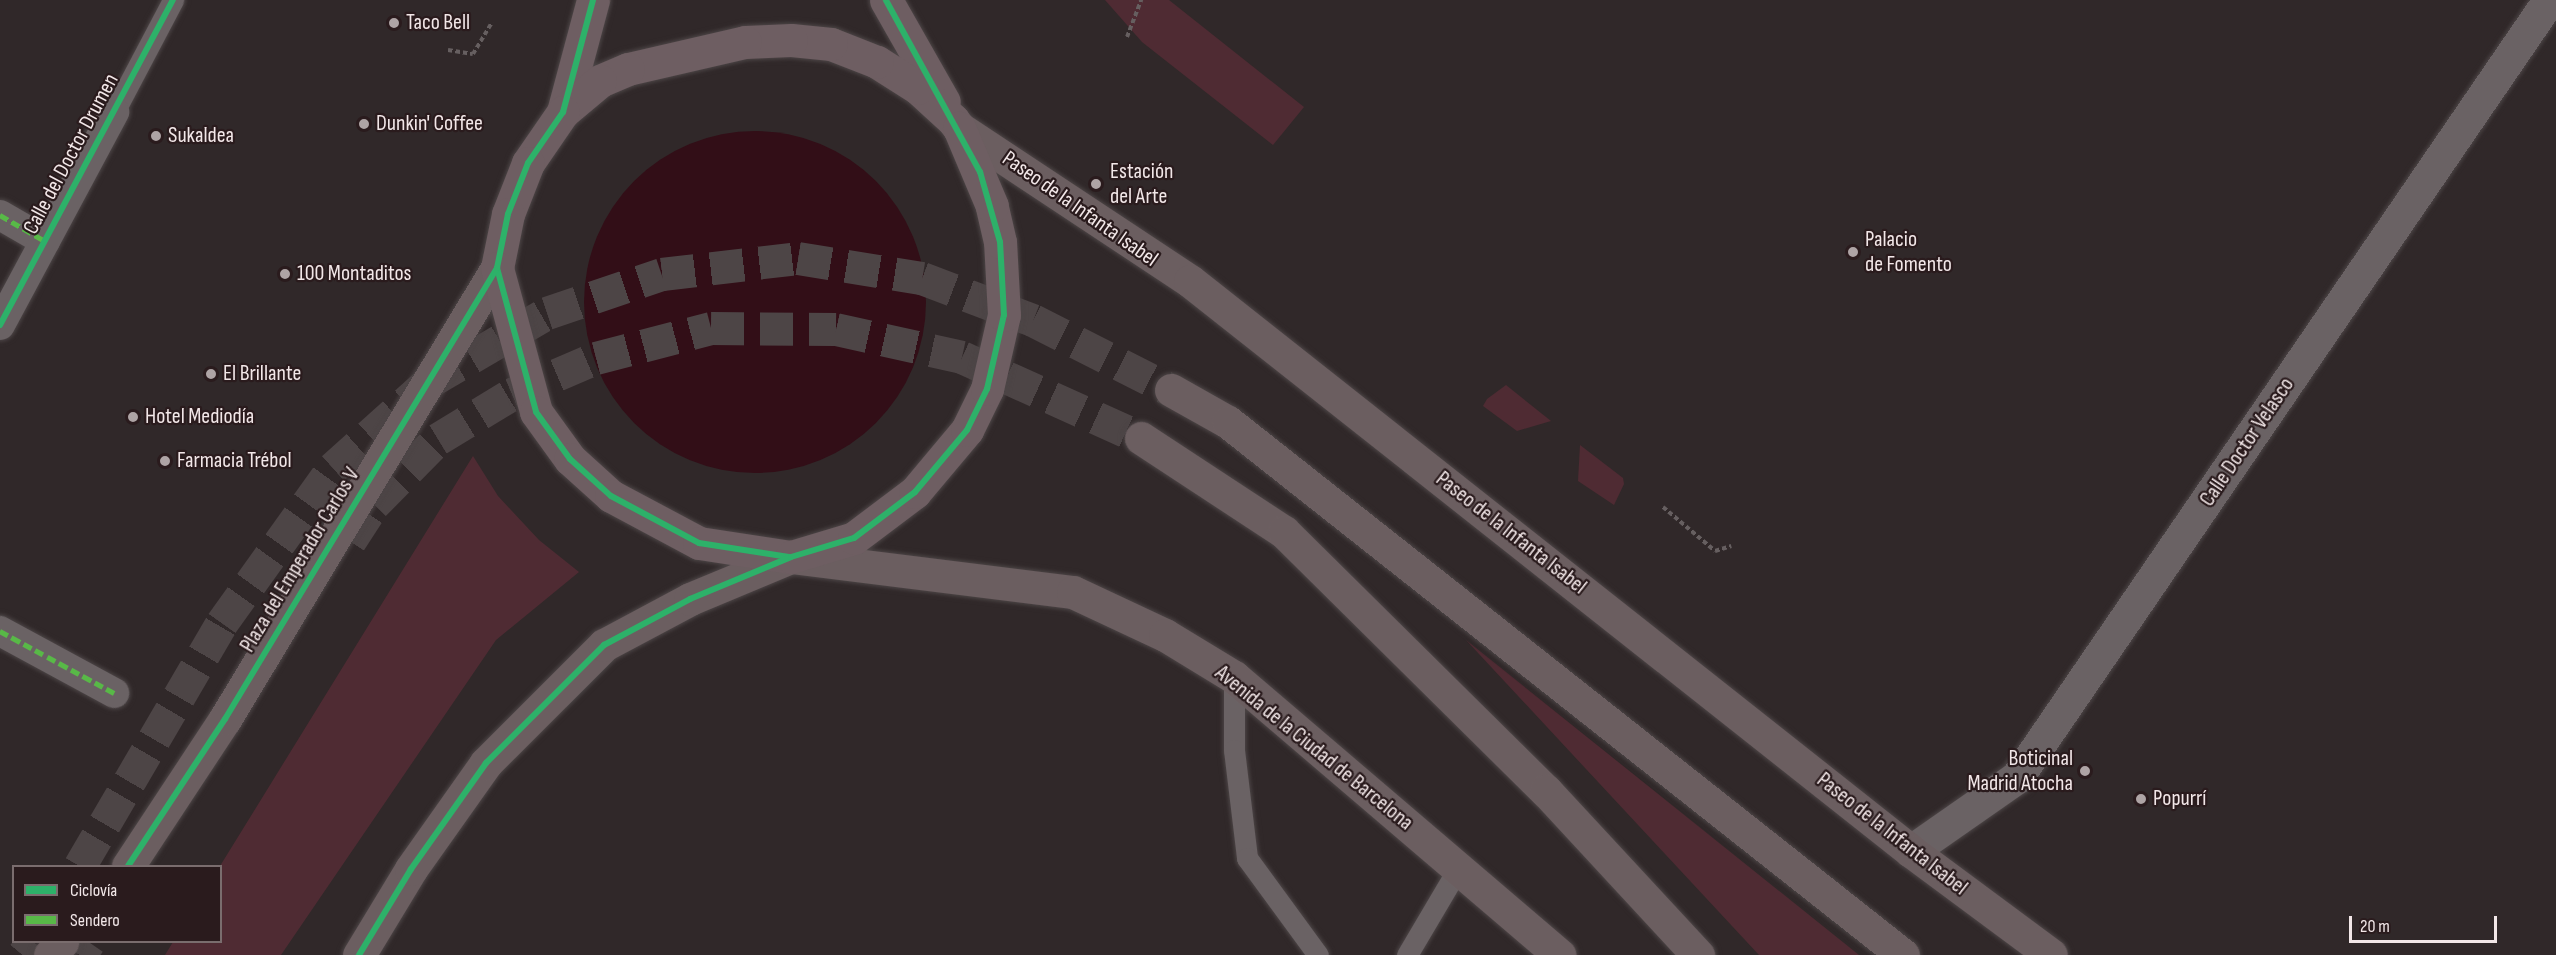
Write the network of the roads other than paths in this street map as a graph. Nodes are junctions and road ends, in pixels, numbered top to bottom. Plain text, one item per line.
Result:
1 (174, 0) edge
2 (593, 0) edge
3 (886, 0) edge
4 (2549, 0) edge
5 (114, 111) joint
6 (563, 111) junction
7 (956, 124) junction
8 (0, 215) edge
9 (45, 241) junction
10 (498, 268) junction
11 (0, 325) edge
12 (1171, 390) tunnel mouth
13 (1141, 438) tunnel mouth
14 (791, 557) junction
15 (0, 631) edge
16 (1234, 677) junction
17 (114, 693) dead end
18 (1911, 851) junction
19 (129, 865) edge
20 (1459, 867) junction
21 (61, 943) edge
22 (50, 955) edge
23 (359, 955) edge
24 (1318, 955) edge
25 (1407, 955) edge
26 (1559, 955) edge
27 (1698, 955) edge
28 (1903, 955) edge
29 (2051, 955) edge

1 - 5 lane, Calle del Doctor Drumen
2 - 6 highway
3 - 7 highway
4 - 18 street, Calle Doctor Velasco
5 - 9 street, Calle del Doctor Drumen
6 - 7 highway, Plaza del Emperador Carlos V
6 - 10 highway, Plaza del Emperador Carlos V
7 - 14 highway, Plaza del Emperador Carlos V
7 - 18 main road, Paseo de la Infanta Isabel
8 - 9 street
9 - 11 street, Calle del Doctor Drumen
10 - 14 highway, Plaza del Emperador Carlos V
10 - 19 main road, Plaza del Emperador Carlos V
12 - 28 main road
13 - 27 main road
14 - 16 main road, Avenida de la Ciudad de Barcelona
14 - 23 main road, Plaza del Emperador Carlos V
15 - 17 street
16 - 20 main road, Avenida de la Ciudad de Barcelona
16 - 24 lane
18 - 29 main road, Paseo de la Infanta Isabel
20 - 25 lane
20 - 26 main road, Avenida de la Ciudad de Barcelona
21 - 22 main road

